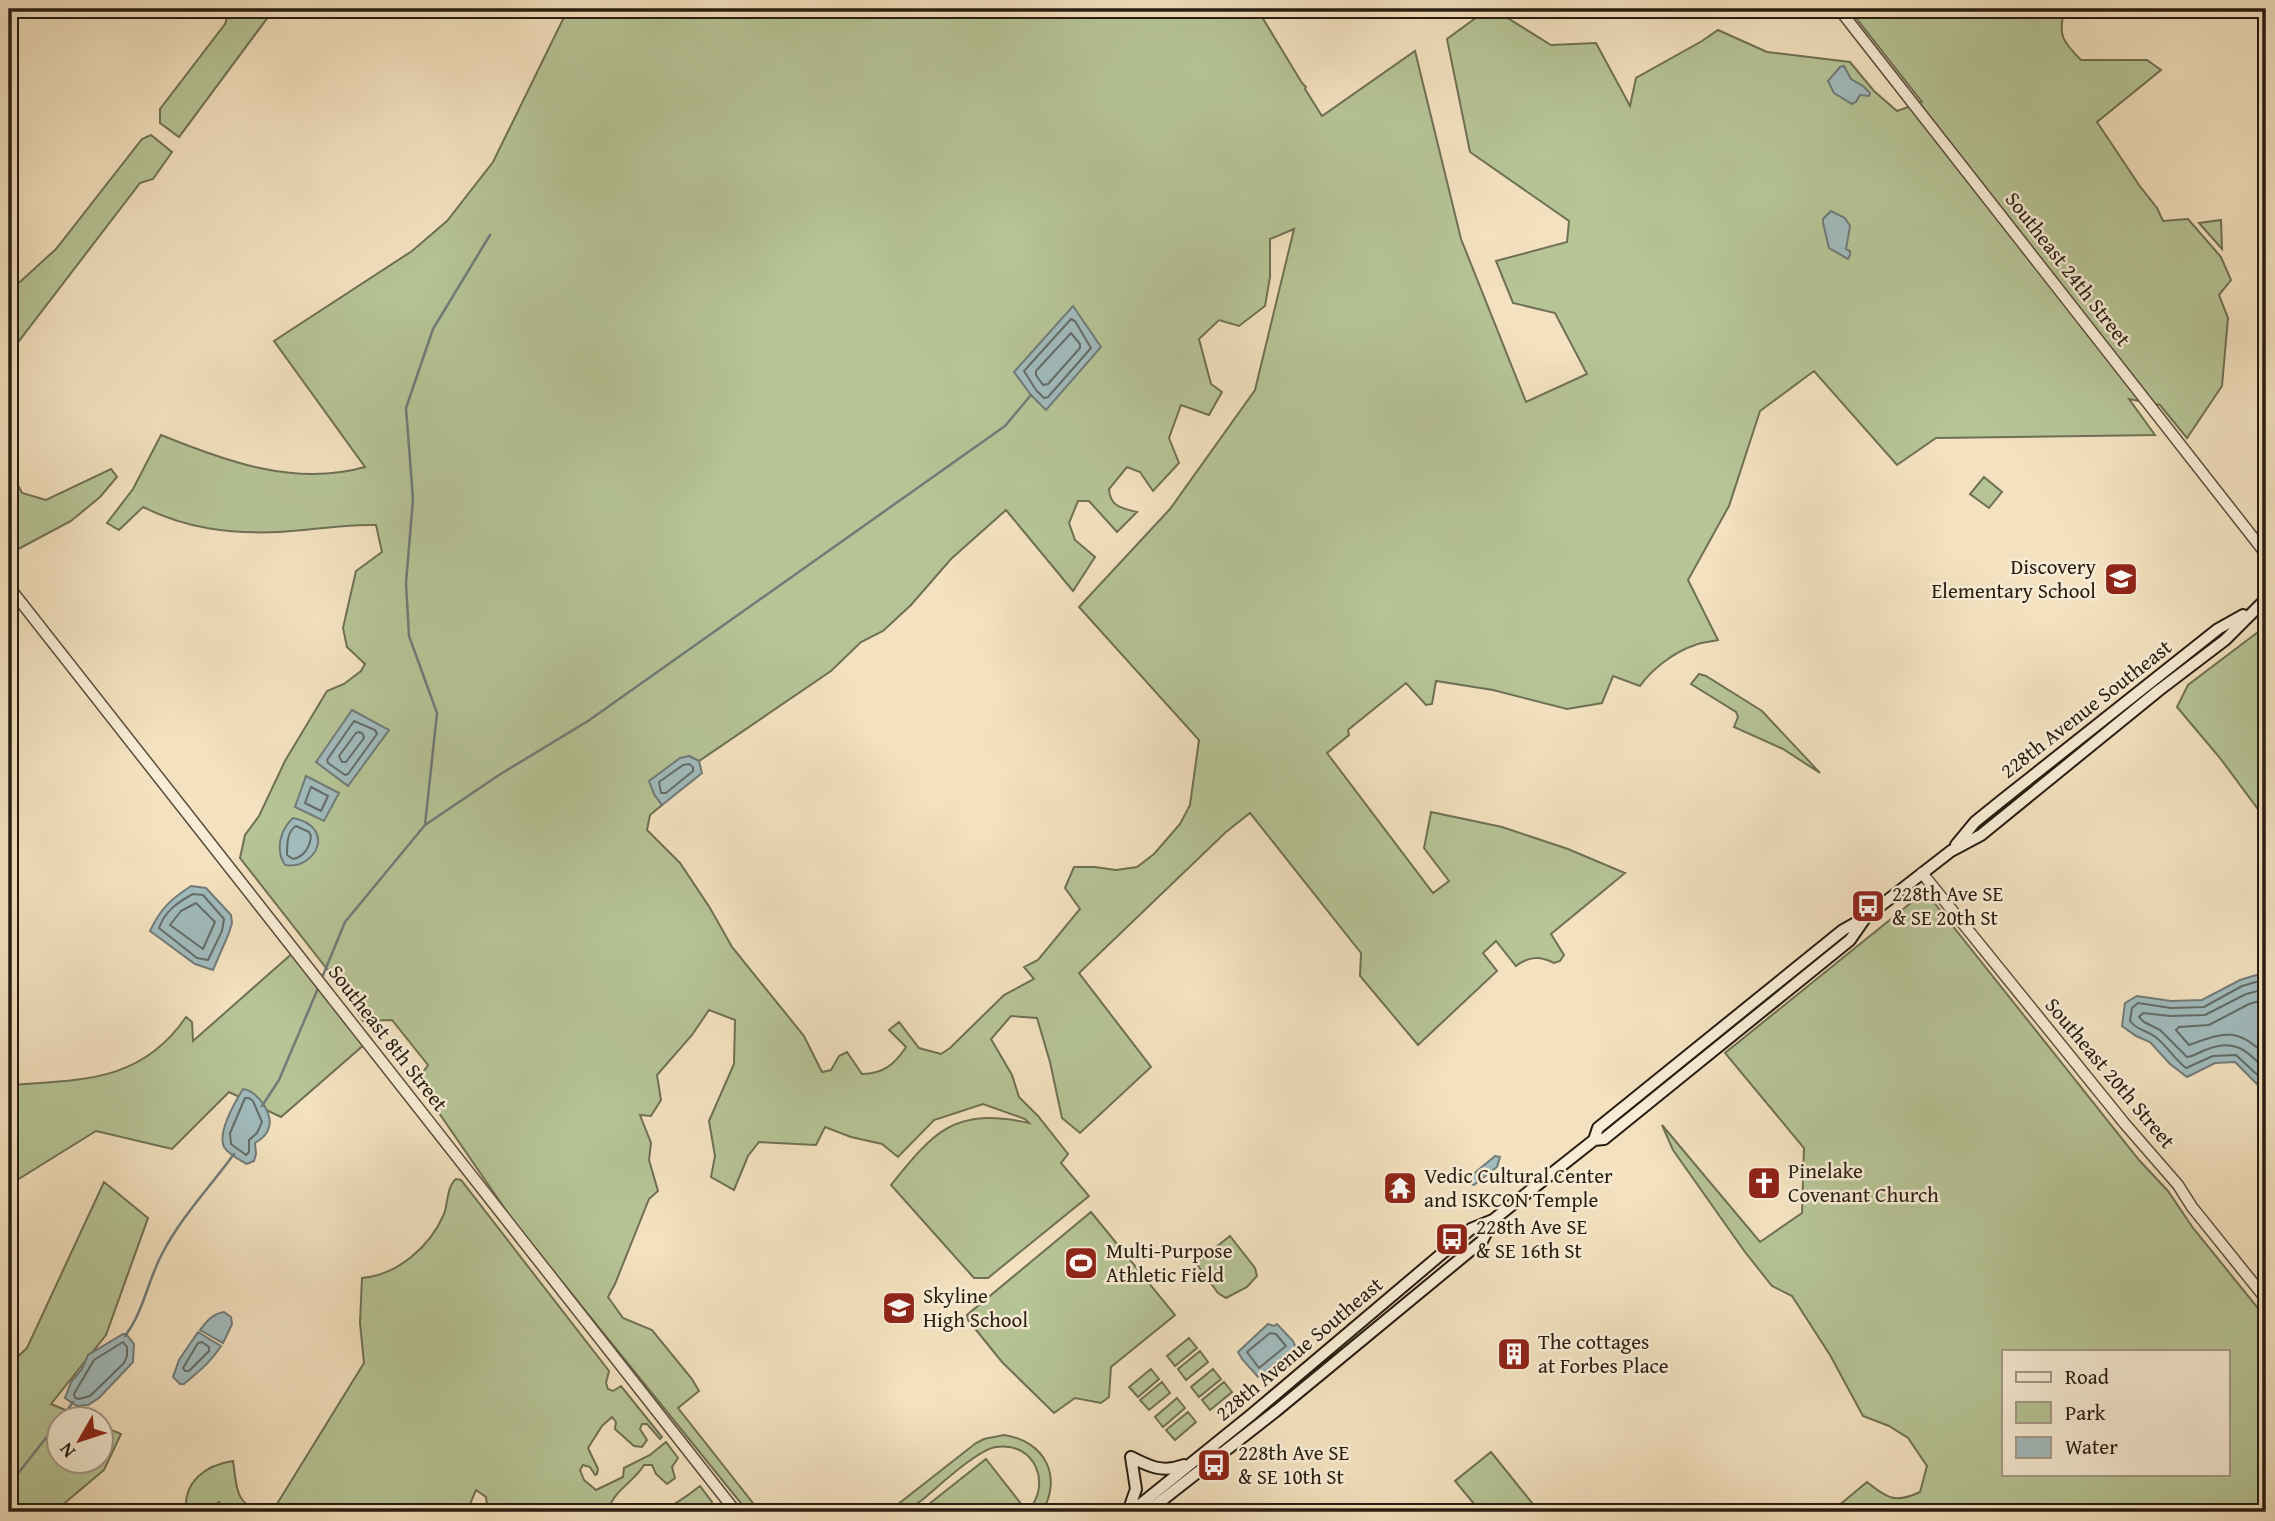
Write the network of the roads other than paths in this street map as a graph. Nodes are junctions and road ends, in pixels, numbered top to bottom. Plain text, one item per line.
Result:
1 (1839, 9) edge
2 (2266, 554) edge
3 (9, 587) edge
4 (2266, 599) edge
5 (2255, 608) junction
6 (2103, 722) junction
7 (2072, 760) junction
8 (1951, 851) junction
9 (1922, 873) junction
10 (1493, 1220) junction
11 (2266, 1299) edge
12 (1358, 1325) junction
13 (1336, 1361) junction
14 (1284, 1388) junction
15 (1194, 1460) junction
16 (736, 1512) edge
17 (1129, 1512) edge
18 (1147, 1512) edge

1 - 2 street, Southeast 24th Street
3 - 16 street, Southeast 8th Street
4 - 5 main road, 228th Avenue Southeast
5 - 6 main road, 228th Avenue Southeast
5 - 7 main road, 228th Avenue Southeast
6 - 7 main road
6 - 8 main road, 228th Avenue Southeast
7 - 8 main road, 228th Avenue Southeast
8 - 9 main road, 228th Avenue Southeast
9 - 10 main road, 228th Avenue Southeast
9 - 11 street, Southeast 20th Street
10 - 12 main road, 228th Avenue Southeast
10 - 13 main road, 228th Avenue Southeast
12 - 13 main road
12 - 14 main road, 228th Avenue Southeast
13 - 14 main road
13 - 18 main road, 228th Avenue Southeast
14 - 15 main road, 228th Avenue Southeast
15 - 17 main road, 228th Avenue Southeast
15 - 17 main road

